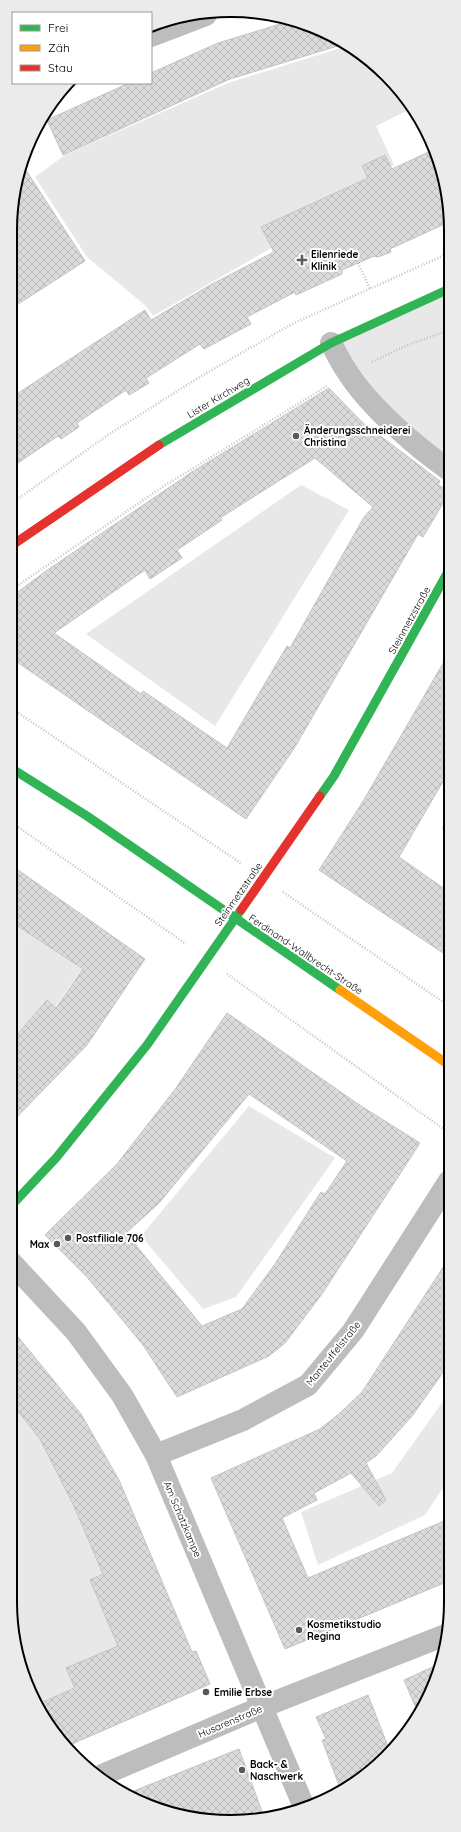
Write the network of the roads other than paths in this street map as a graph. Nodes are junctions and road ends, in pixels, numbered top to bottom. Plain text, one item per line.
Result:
1 (191, 21) edge
2 (152, 36) edge
3 (444, 291) edge
4 (331, 343) junction
5 (444, 466) edge
6 (17, 542) edge
7 (444, 579) edge
8 (17, 772) edge
9 (234, 919) junction
10 (444, 1062) edge
11 (444, 1189) edge
12 (17, 1199) edge
13 (17, 1269) edge
14 (156, 1455) junction
15 (441, 1637) edge
16 (262, 1707) junction
17 (105, 1774) edge
18 (302, 1803) edge

1 - 2 street
3 - 4 street, Lister Kirchweg
4 - 5 street
4 - 6 street, Lister Kirchweg
7 - 9 street, Steinmetzstraße
8 - 9 street, Ferdinand-Wallbrecht-Straße
9 - 10 street, Ferdinand-Wallbrecht-Straße
9 - 12 street, Steinmetzstraße
11 - 14 street, Manteuffelstraße
13 - 14 street, Am Schatzkampe
14 - 16 street, Am Schatzkampe
15 - 16 street, Husarenstraße
16 - 17 street, Husarenstraße
16 - 18 street, Am Schatzkampe

